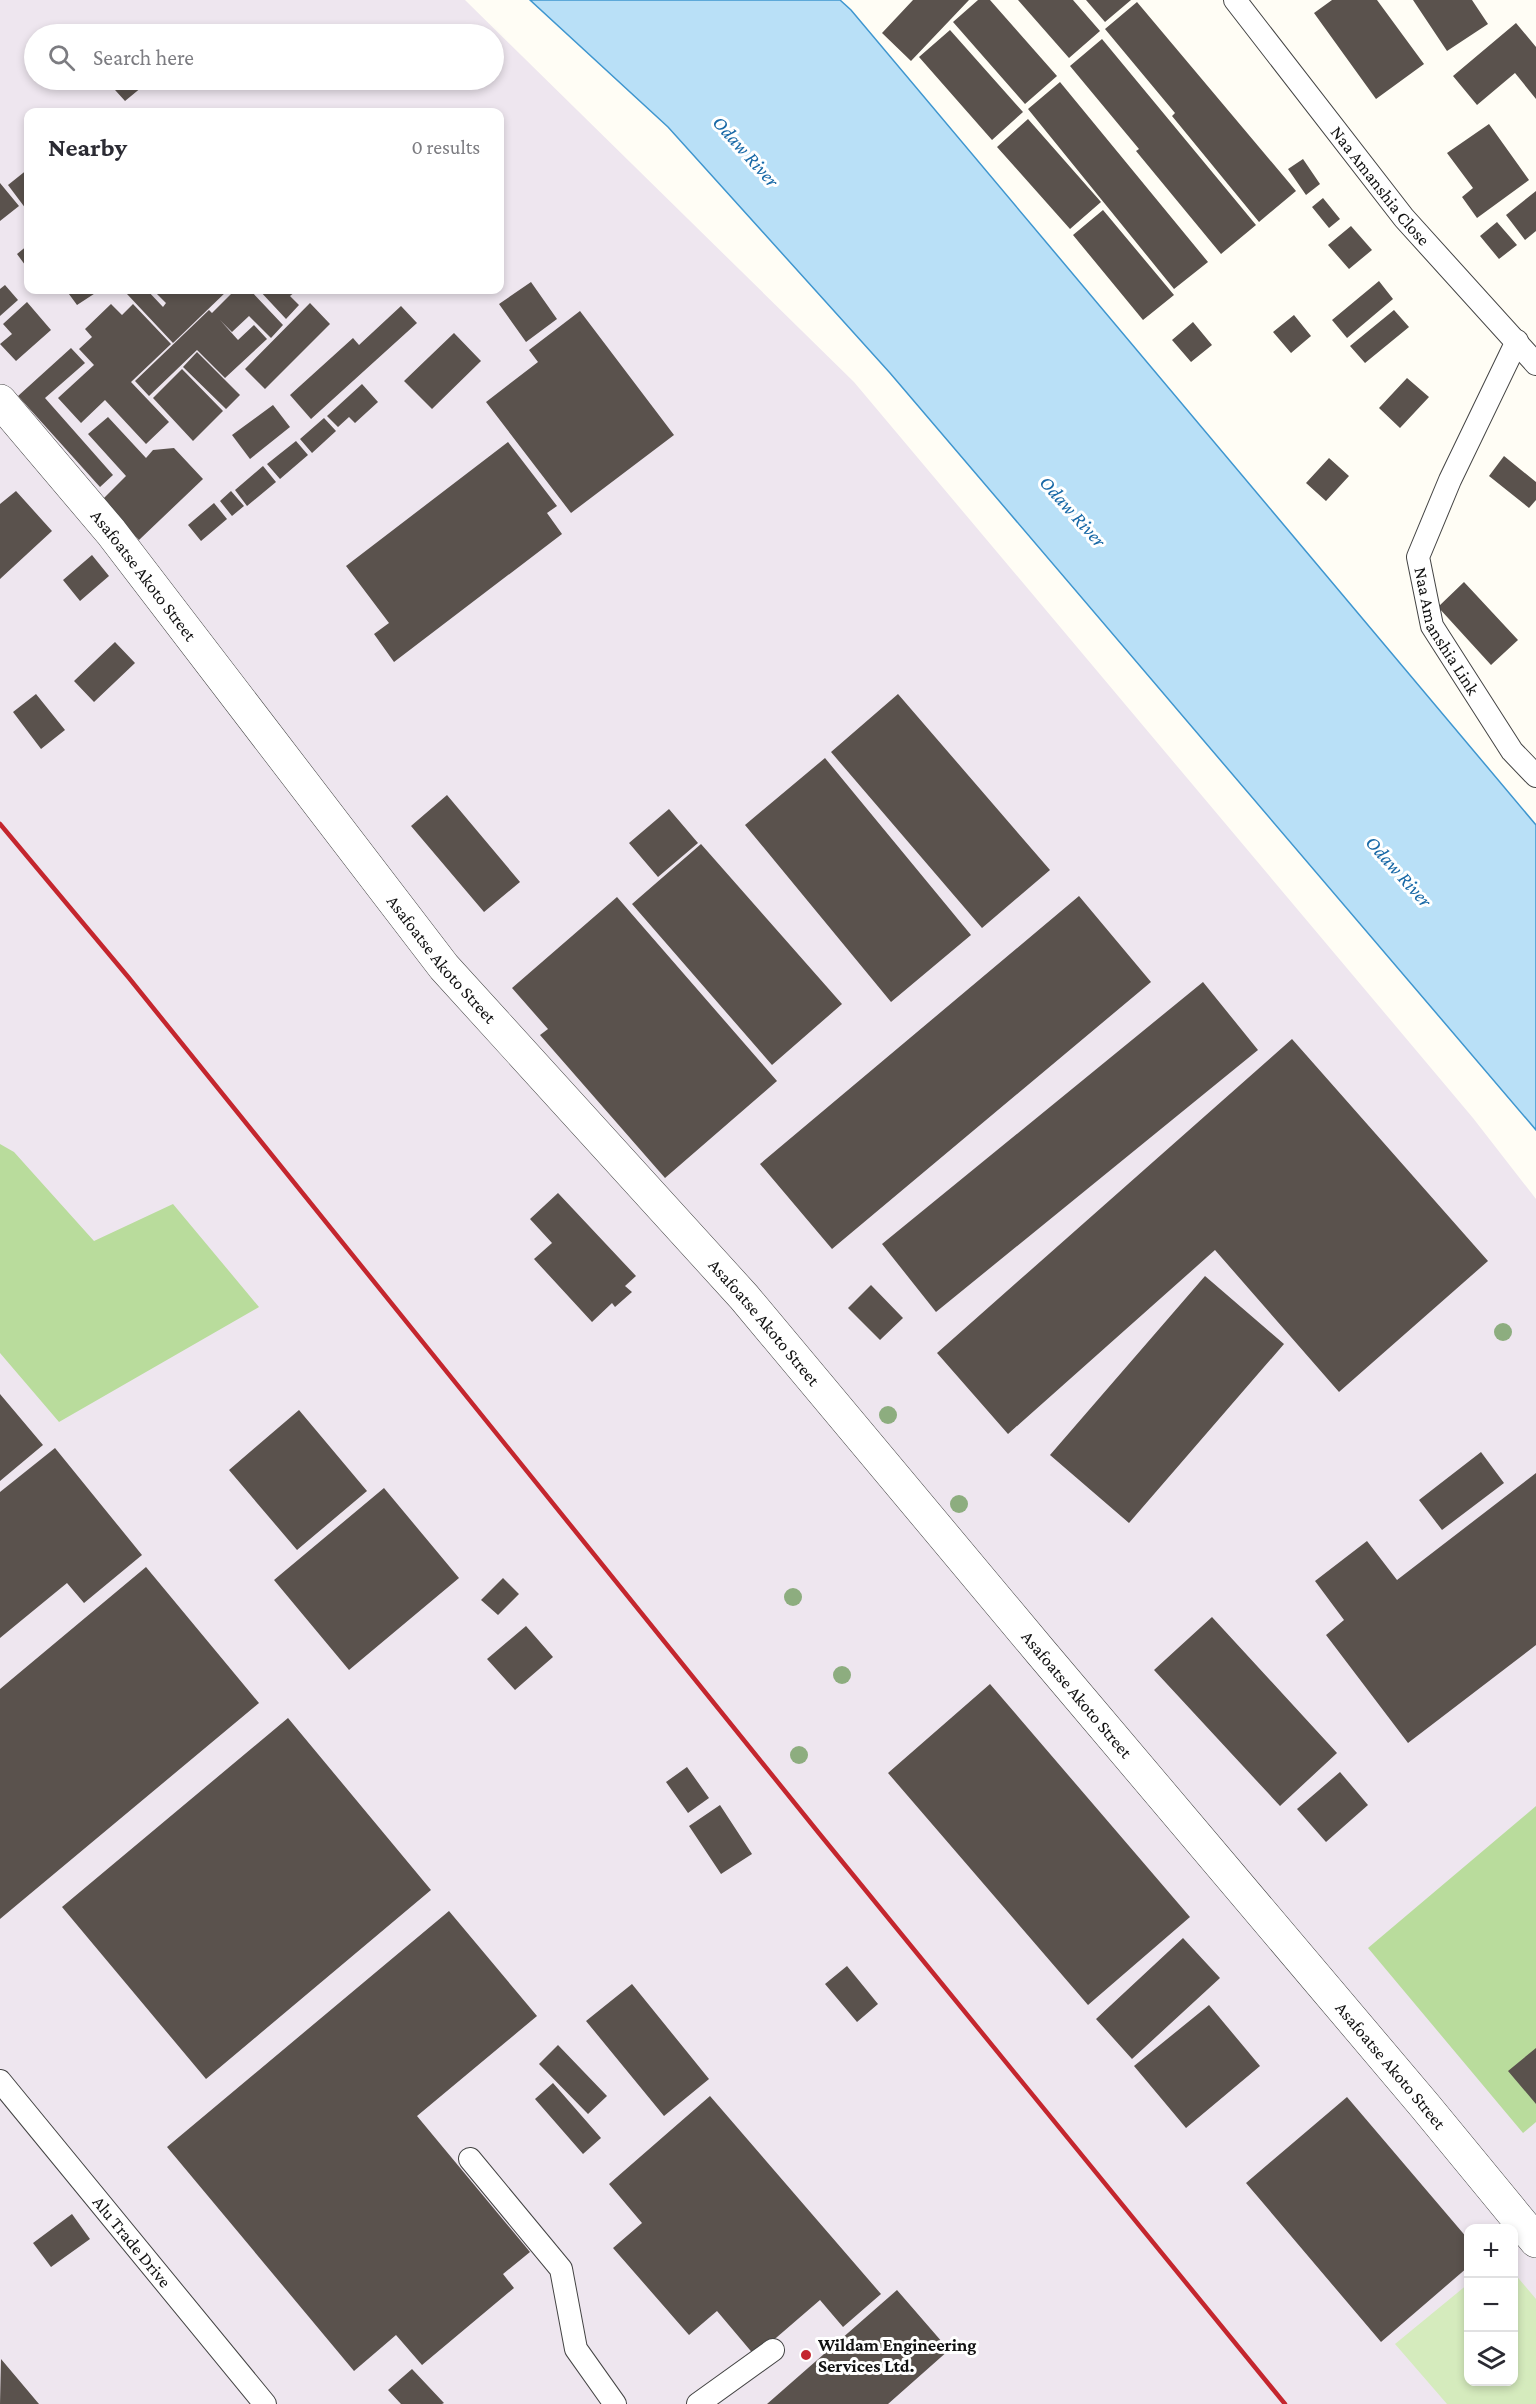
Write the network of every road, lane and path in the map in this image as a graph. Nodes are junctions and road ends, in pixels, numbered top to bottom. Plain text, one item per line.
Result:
1 (1235, 0) edge
2 (1517, 341) junction
3 (1536, 364) edge
4 (0, 400) edge
5 (1536, 776) edge
6 (0, 2081) edge
7 (470, 2159) dead end
8 (1536, 2241) edge
9 (773, 2350) dead end
10 (265, 2404) edge
11 (615, 2404) edge
12 (698, 2404) edge

1 - 2 lane, Naa Amanshia Close
2 - 3 lane, Naa Amanshia Close
2 - 5 lane, Naa Amanshia Link
4 - 8 street, Asafoatse Akoto Street
6 - 10 lane, Alu Trade Drive
7 - 11 lane
9 - 12 lane

